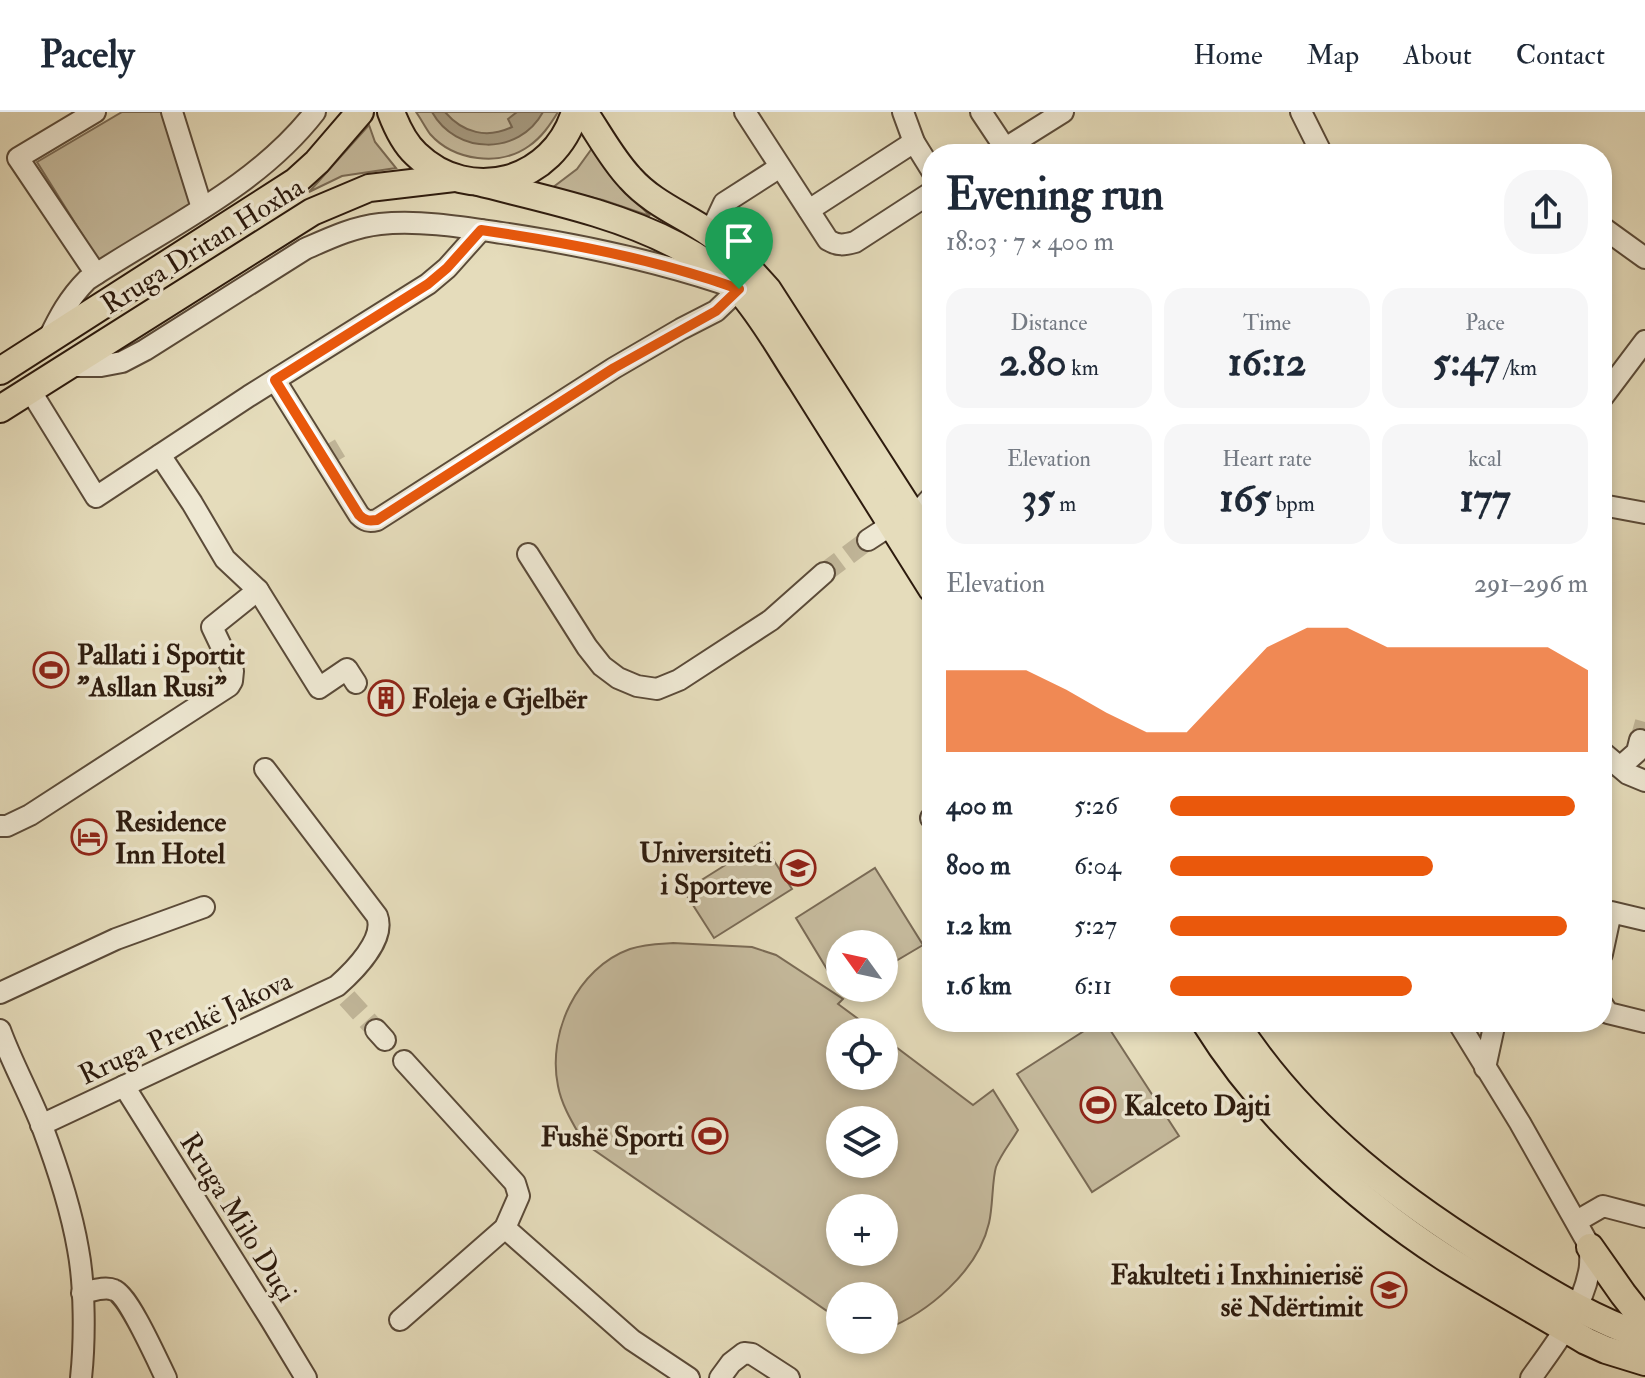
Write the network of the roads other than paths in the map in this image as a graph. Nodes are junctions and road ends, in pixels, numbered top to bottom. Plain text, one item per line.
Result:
1 (95, 112) edge
2 (172, 112) edge
3 (315, 112) edge
4 (360, 112) edge
5 (391, 112) edge
6 (575, 112) edge
7 (584, 112) edge
8 (745, 112) edge
9 (903, 112) edge
10 (981, 112) edge
11 (1063, 112) edge
12 (1301, 112) edge
13 (914, 142) junction
14 (997, 144) edge
15 (1011, 144) edge
16 (1317, 144) edge
17 (922, 155) edge
18 (780, 167) junction
19 (466, 180) junction
20 (922, 198) edge
21 (202, 208) junction
22 (809, 210) junction
23 (481, 230) junction
24 (710, 233) junction
25 (1612, 234) edge
26 (1645, 258) edge
27 (96, 274) junction
28 (739, 289) junction
29 (48, 340) junction
30 (1645, 341) edge
31 (68, 366) junction
32 (0, 371) edge
33 (275, 380) junction
34 (1612, 385) edge
35 (30, 390) junction
36 (0, 409) edge
37 (160, 455) junction
38 (922, 505) edge
39 (1612, 507) edge
40 (1645, 513) edge
41 (903, 520) junction
42 (922, 536) edge
43 (868, 540) tunnel mouth
44 (528, 554) dead end
45 (922, 565) edge
46 (824, 573) tunnel mouth
47 (258, 590) junction
48 (356, 683) dead end
49 (1640, 740) dead end
50 (1612, 760) edge
51 (1620, 767) junction
52 (265, 769) dead end
53 (1645, 781) edge
54 (0, 826) edge
55 (204, 907) dead end
56 (1612, 912) edge
57 (1645, 920) edge
58 (0, 993) edge
59 (1612, 1014) edge
60 (1645, 1022) edge
61 (0, 1030) edge
62 (1211, 1032) edge
63 (1243, 1032) edge
64 (1464, 1032) edge
65 (1493, 1032) edge
66 (404, 1061) dead end
67 (1485, 1068) junction
68 (124, 1086) junction
69 (41, 1125) junction
70 (1645, 1217) edge
71 (1577, 1221) junction
72 (505, 1228) junction
73 (1590, 1247) junction
74 (82, 1293) junction
75 (1570, 1318) junction
76 (400, 1320) dead end
77 (1645, 1322) edge
78 (1645, 1337) edge
79 (1645, 1362) edge
80 (81, 1378) edge
81 (166, 1378) edge
82 (306, 1378) edge
83 (689, 1378) edge
84 (720, 1378) edge
85 (789, 1378) edge
86 (1531, 1378) edge

1 - 27 street
2 - 21 street
3 - 21 street
4 - 29 main road, Rruga Dritan Hoxha
5 - 19 main road
6 - 19 main road, Rruga Dritan Hoxha
7 - 24 main road
8 - 18 street
9 - 13 street
10 - 14 street
11 - 15 street
12 - 16 street
13 - 17 street
13 - 22 street
18 - 22 street
18 - 24 street
19 - 28 main road
19 - 31 main road, Rruga Dritan Hoxha
20 - 22 street
21 - 27 street
23 - 28 street
23 - 31 street
23 - 33 street
24 - 41 main road
25 - 26 street
27 - 29 street
28 - 33 street
28 - 41 main road
29 - 32 main road, Rruga Dritan Hoxha
30 - 34 street
31 - 35 main road, Rruga Dritan Hoxha
33 - 37 street
35 - 36 main road, Rruga Dritan Hoxha
35 - 37 street
37 - 47 street
38 - 41 street
39 - 40 street
41 - 42 main road
41 - 43 street
41 - 45 main road
44 - 46 street
47 - 48 street
47 - 54 street
49 - 51 street
50 - 51 street
51 - 53 street
52 - 68 street, Rruga Prenkë Jakova
55 - 58 street
56 - 57 street
59 - 60 street
61 - 69 street
62 - 75 main road
63 - 75 main road
64 - 67 street
65 - 67 street
66 - 72 street
67 - 71 street
68 - 69 street, Rruga Prenkë Jakova
68 - 82 street, Rruga Milo Duçi
69 - 74 street
70 - 71 street
71 - 73 street
72 - 76 street
72 - 83 street
73 - 75 street
73 - 77 main road
74 - 80 street
74 - 81 street
75 - 78 main road
75 - 79 main road
75 - 86 street
84 - 85 street

